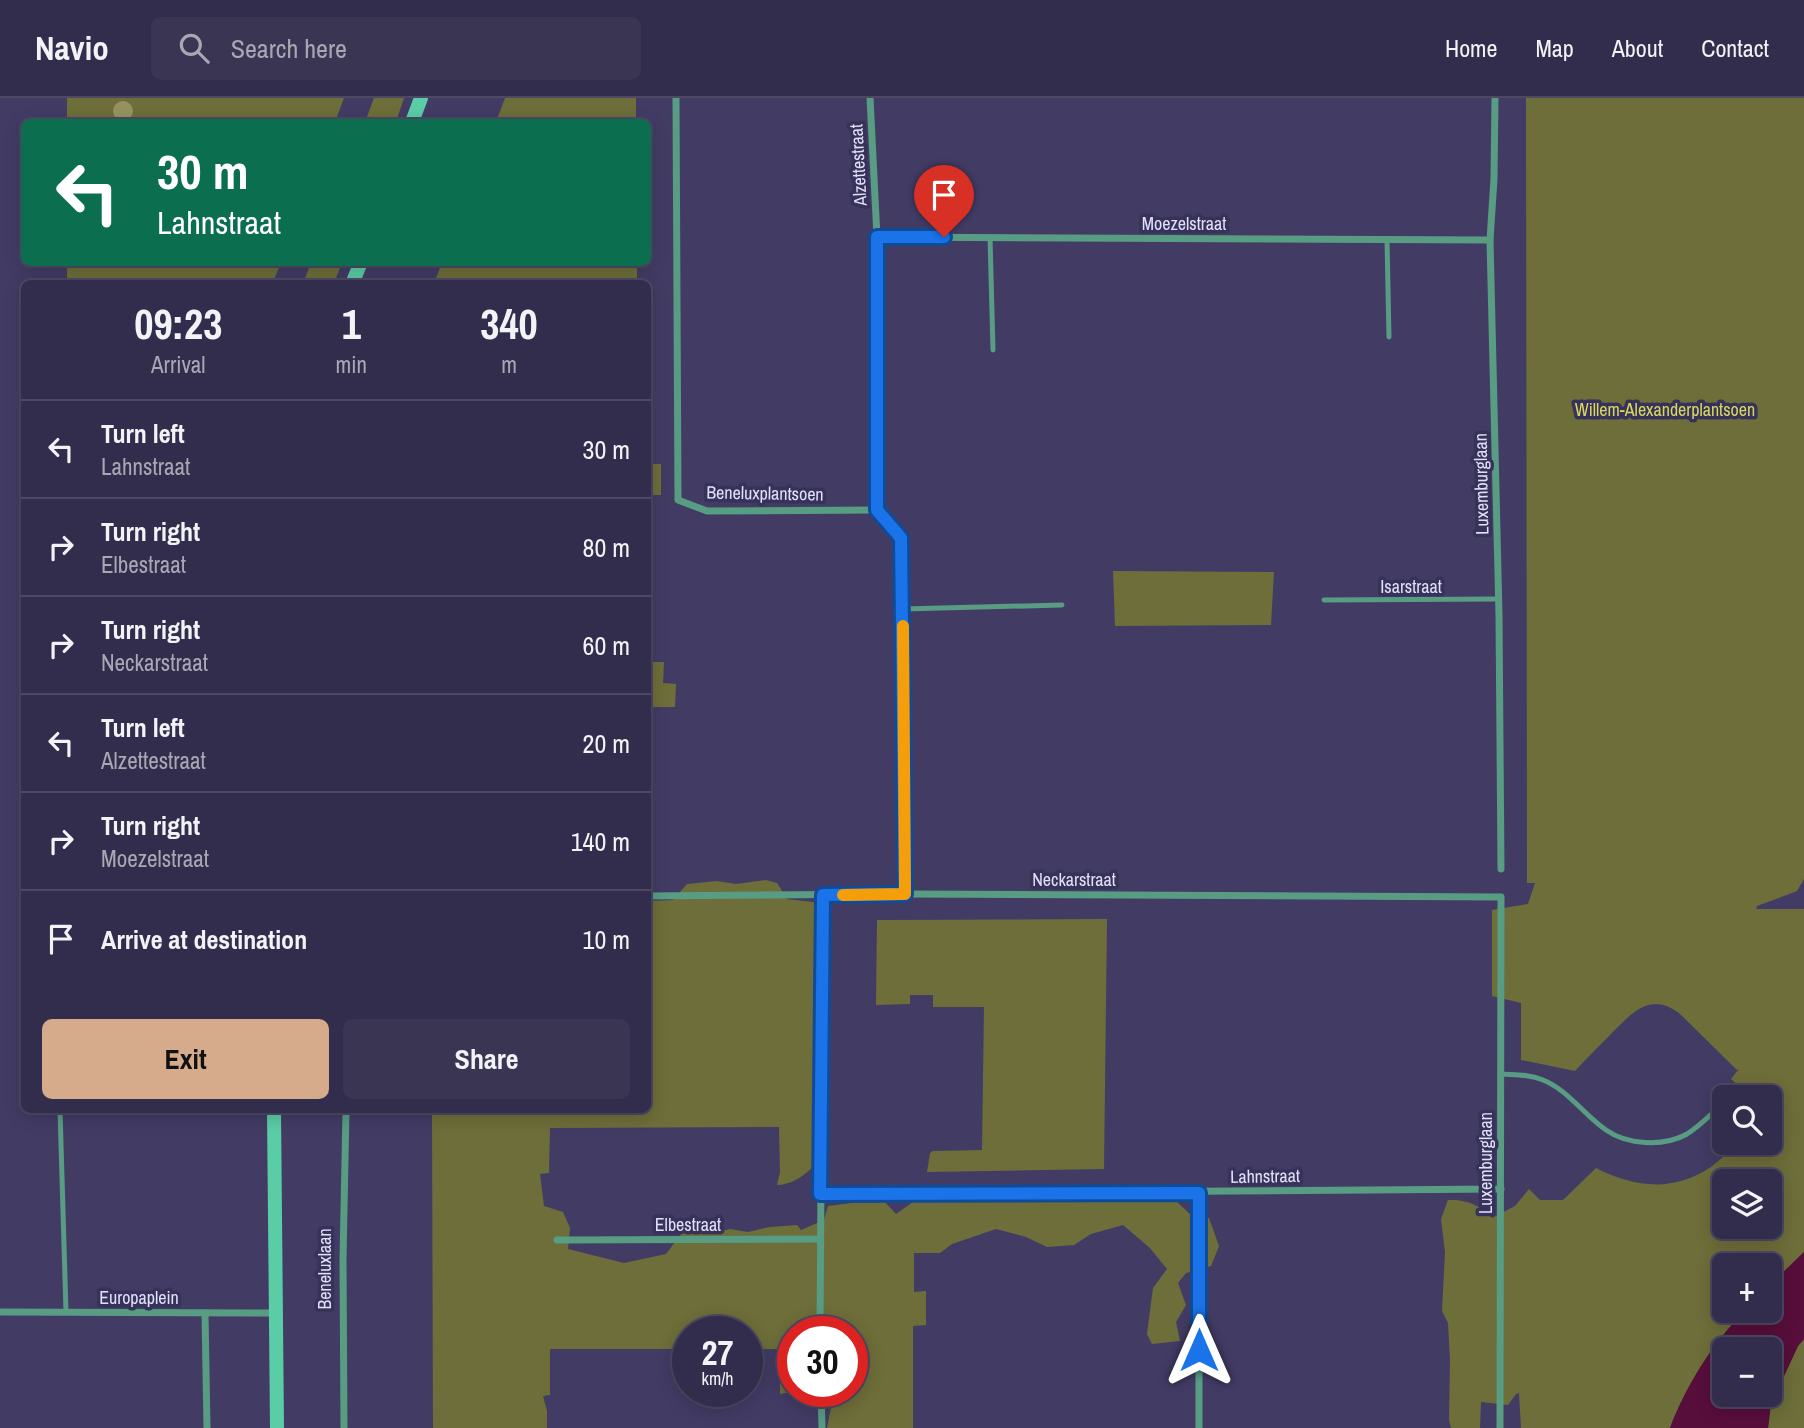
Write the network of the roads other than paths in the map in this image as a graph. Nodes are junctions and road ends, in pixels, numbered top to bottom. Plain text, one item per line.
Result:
1 (421, 98) edge
2 (676, 98) edge
3 (870, 98) edge
4 (1494, 98) edge
5 (413, 119) edge
6 (877, 237) junction
7 (990, 237) junction
8 (1387, 240) junction
9 (1490, 240) junction
10 (1389, 337) dead end
11 (993, 350) dead end
12 (877, 510) junction
13 (1499, 599) junction
14 (1324, 600) dead end
15 (1062, 605) dead end
16 (902, 609) junction
17 (1501, 869) dead end
18 (905, 894) junction
19 (651, 895) edge
20 (823, 895) junction
21 (1501, 897) joint
22 (1501, 1074) junction
23 (60, 1113) edge
24 (274, 1113) edge
25 (346, 1113) edge
26 (1712, 1114) edge
27 (1501, 1189) junction
28 (1199, 1193) junction
29 (820, 1194) junction
30 (820, 1239) junction
31 (557, 1240) dead end
32 (0, 1312) edge
33 (66, 1312) junction
34 (205, 1313) junction
35 (277, 1313) junction
36 (821, 1316) edge
37 (821, 1407) edge
38 (207, 1428) edge
39 (277, 1428) edge
40 (344, 1428) edge
41 (821, 1428) edge
42 (1199, 1428) edge
43 (1500, 1428) edge

1 - 5 main road
2 - 12 street, Beneluxplantsoen
3 - 6 street, Alzettestraat
4 - 9 street, Luxemburglaan
6 - 7 street, Moezelstraat
6 - 12 street, Alzettestraat
7 - 8 street, Moezelstraat
7 - 11 lane
8 - 9 street, Moezelstraat
8 - 10 lane
9 - 13 street, Luxemburglaan
12 - 16 street
13 - 14 lane, Isarstraat
13 - 17 street, Luxemburglaan
15 - 16 lane
16 - 18 street
18 - 20 street, Neckarstraat
18 - 21 street, Neckarstraat
19 - 20 street, Neckarstraat
20 - 29 street
21 - 22 street, Luxemburglaan
22 - 26 lane
22 - 27 street, Luxemburglaan
23 - 33 lane
24 - 35 main road
25 - 40 street, Beneluxlaan
27 - 28 street, Lahnstraat
27 - 43 street, Luxemburglaan
28 - 29 street, Lahnstraat
28 - 42 street
29 - 30 street
30 - 31 street, Elbestraat
30 - 36 street
32 - 33 street, Europaplein
33 - 34 street, Europaplein
34 - 35 street, Europaplein
34 - 38 street
35 - 39 main road
37 - 41 street

